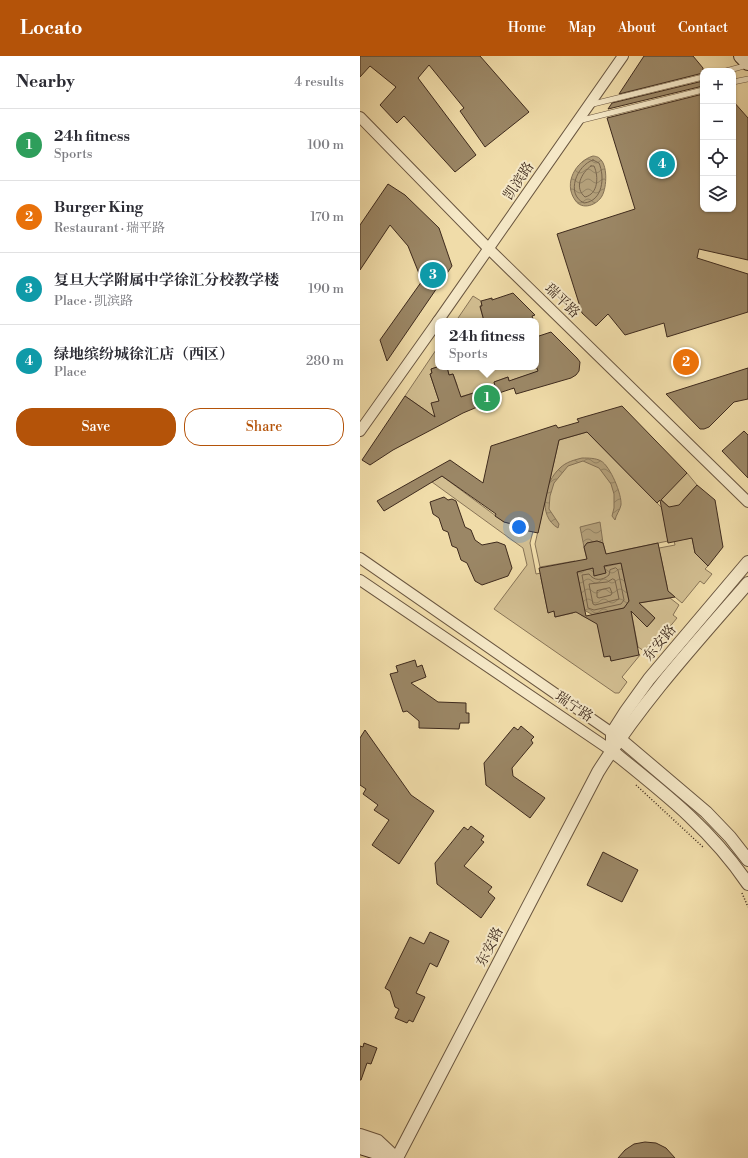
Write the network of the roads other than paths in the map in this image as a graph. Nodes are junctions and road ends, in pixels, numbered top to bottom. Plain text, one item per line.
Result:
1 (623, 56) edge
2 (741, 56) edge
3 (748, 64) edge
4 (735, 68) edge
5 (700, 78) edge
6 (748, 79) edge
7 (736, 81) edge
8 (700, 91) edge
9 (588, 105) junction
10 (360, 117) edge
11 (577, 121) junction
12 (489, 249) junction
13 (440, 318) edge
14 (435, 325) edge
15 (360, 431) edge
16 (748, 502) edge
17 (360, 558) edge
18 (748, 562) edge
19 (360, 580) edge
20 (748, 583) edge
21 (616, 736) junction
22 (612, 751) junction
23 (748, 860) edge
24 (744, 888) edge
25 (360, 1135) edge
26 (360, 1147) edge
27 (396, 1158) edge

1 - 9 street, 凯滨路
2 - 3 main road
3 - 4 lane
5 - 9 lane
6 - 7 lane
8 - 11 lane
9 - 11 street, 凯滨路
10 - 12 street, 瑞平路
11 - 12 street, 凯滨路
12 - 13 street, 凯滨路
12 - 16 street, 瑞平路
14 - 15 street, 凯滨路
17 - 21 street, 瑞宁路
18 - 21 street, 东安路
19 - 22 street, 瑞宁路
20 - 21 street, 东安路
21 - 22 street, 东安路
21 - 23 street, 瑞宁路
22 - 24 street, 瑞宁路
22 - 27 street, 东安路
25 - 27 street
26 - 27 main road

